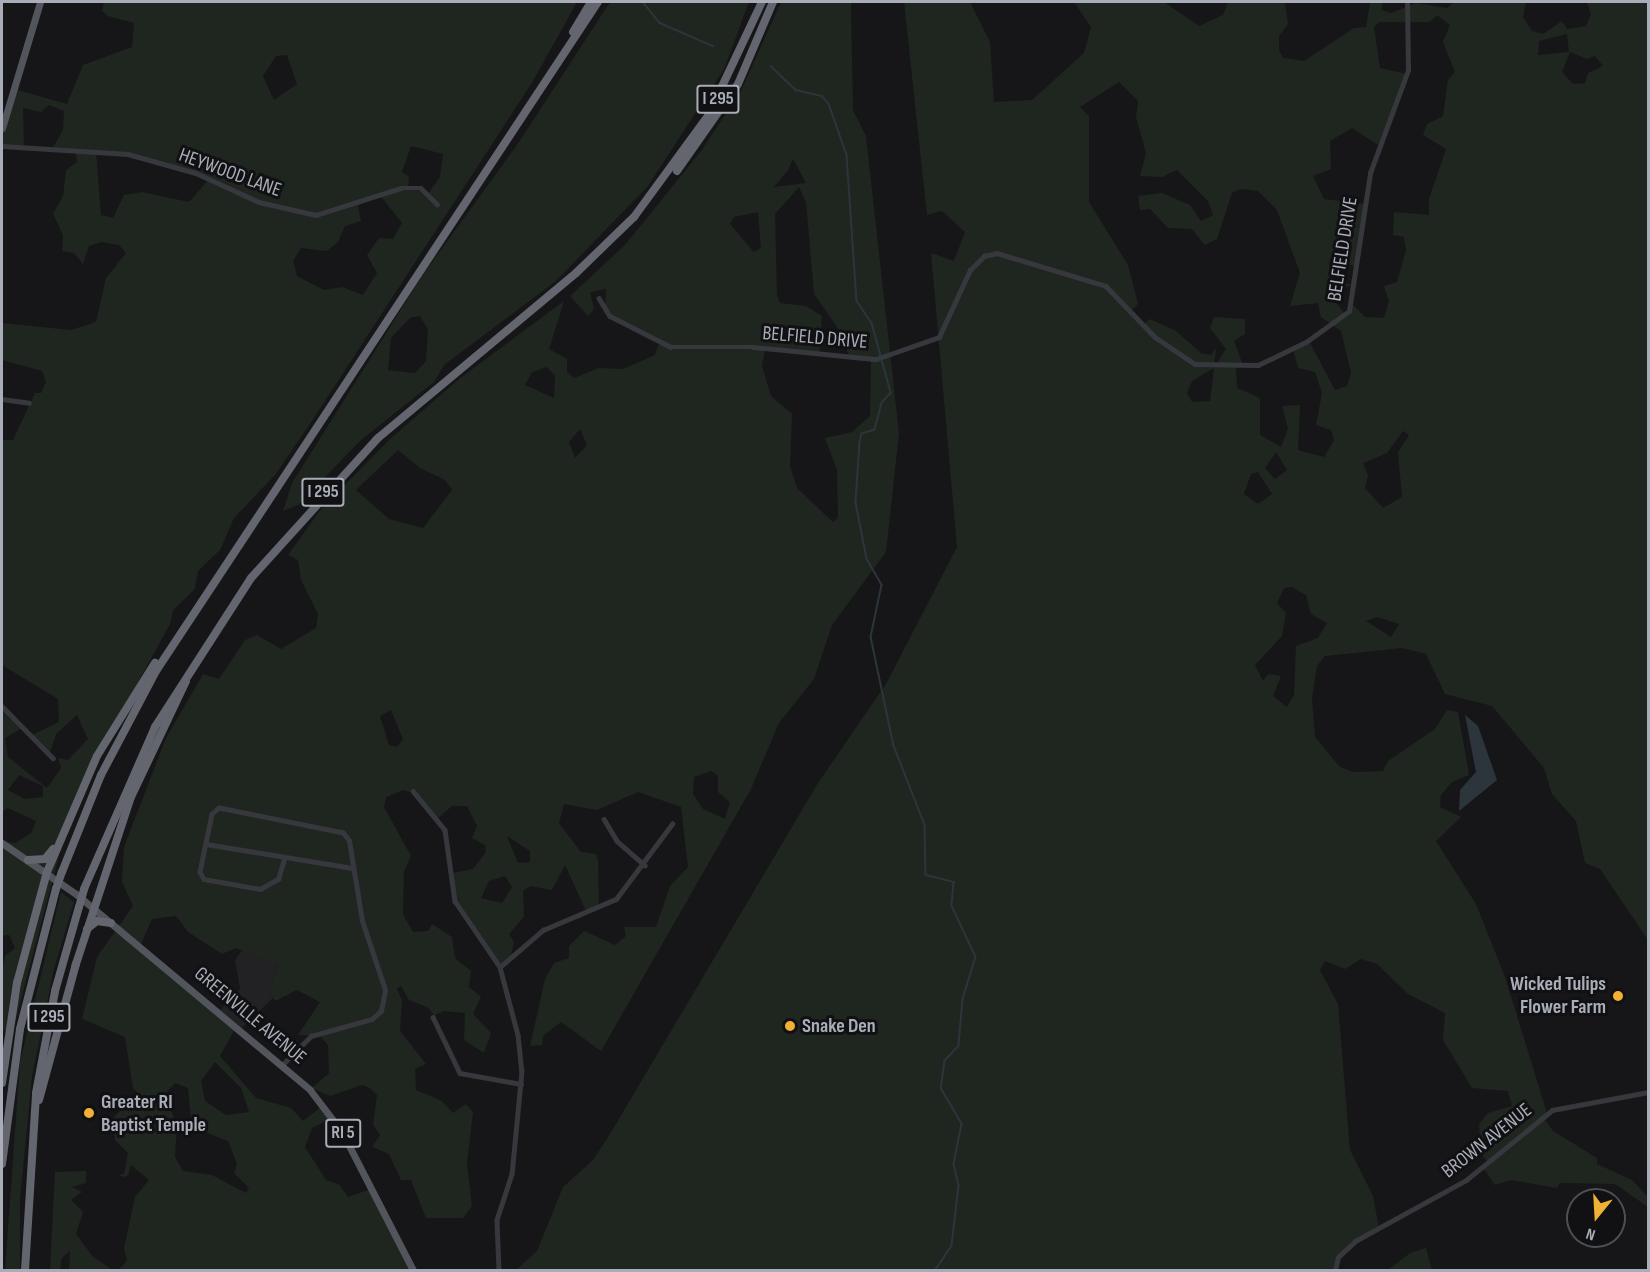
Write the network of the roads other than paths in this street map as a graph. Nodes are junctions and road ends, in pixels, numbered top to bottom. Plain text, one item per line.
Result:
1 (40, 2) edge
2 (591, 2) edge
3 (598, 2) edge
4 (762, 2) edge
5 (773, 2) edge
6 (1408, 3) edge
7 (540, 91) junction
8 (2, 128) edge
9 (2, 146) edge
10 (658, 189) junction
11 (437, 204) dead end
12 (599, 298) dead end
13 (2, 399) edge
14 (29, 403) dead end
15 (208, 638) junction
16 (176, 640) junction
17 (2, 706) edge
18 (53, 758) dead end
19 (413, 791) dead end
20 (604, 819) dead end
21 (672, 824) dead end
22 (63, 830) junction
23 (2, 843) edge
24 (206, 844) junction
25 (284, 859) junction
26 (28, 860) junction
27 (645, 865) junction
28 (352, 868) junction
29 (47, 872) junction
30 (92, 907) junction
31 (111, 923) junction
32 (75, 967) junction
33 (500, 968) junction
34 (433, 1017) dead end
35 (283, 1064) junction
36 (2, 1083) edge
37 (521, 1084) junction
38 (1648, 1092) edge
39 (31, 1130) junction
40 (2, 1164) edge
41 (25, 1270) edge
42 (413, 1270) edge
43 (499, 1270) edge
44 (1335, 1270) edge

1 - 8 main road
2 - 7 highway
3 - 7 highway, I 295
4 - 10 highway, I 295
5 - 10 highway
6 - 12 street, BELFIELD DRIVE
7 - 16 highway, I 295
9 - 11 street, HEYWOOD LANE
10 - 15 highway, I 295
13 - 14 street
15 - 30 highway
15 - 39 highway, I 295, bridge
16 - 22 highway
16 - 40 highway, I 295, bridge
17 - 18 street
19 - 33 street
20 - 27 street
21 - 27 street
22 - 26 highway
22 - 29 highway
23 - 26 main road, GREENVILLE AVENUE / RI 5
24 - 25 street
24 - 25 street
24 - 28 street
25 - 28 street
26 - 29 main road, GREENVILLE AVENUE / RI 5
27 - 33 street
28 - 35 street
29 - 30 main road, GREENVILLE AVENUE / RI 5
29 - 36 highway
30 - 31 main road, GREENVILLE AVENUE / RI 5
30 - 32 highway
31 - 32 highway
31 - 35 main road, GREENVILLE AVENUE / RI 5
32 - 39 highway
33 - 37 street
34 - 37 street
35 - 42 main road, GREENVILLE AVENUE / RI 5
37 - 43 street
38 - 44 street, BROWN AVENUE
39 - 41 highway, I 295

